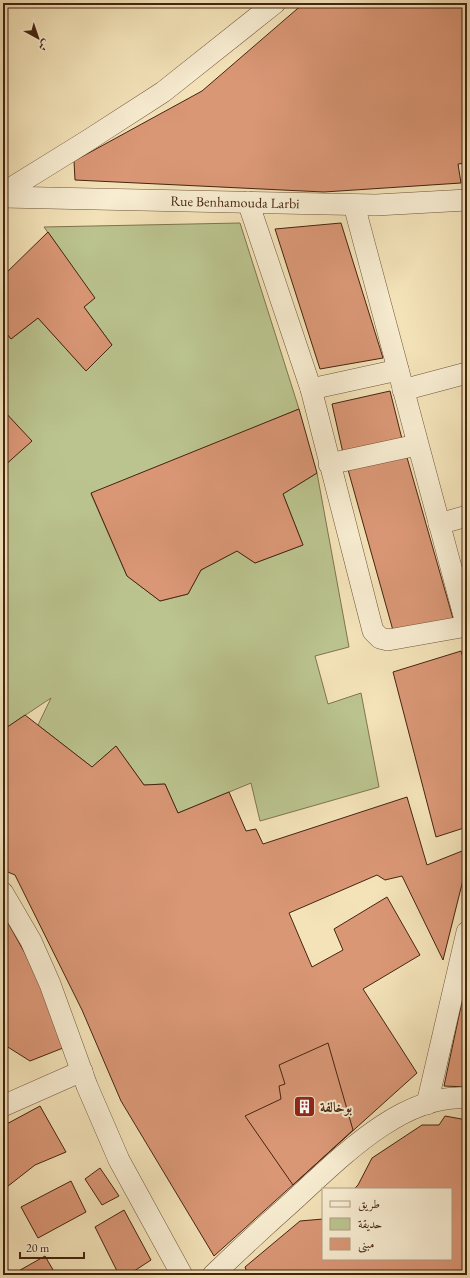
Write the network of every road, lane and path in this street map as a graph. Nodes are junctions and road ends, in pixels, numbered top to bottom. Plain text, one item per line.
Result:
1 (275, 3) edge
2 (6, 200) edge
3 (467, 200) edge
4 (248, 202) junction
5 (354, 205) junction
6 (398, 370) junction
7 (467, 373) edge
8 (311, 389) junction
9 (403, 390) junction
10 (417, 445) junction
11 (329, 464) junction
12 (467, 516) edge
13 (439, 524) junction
14 (467, 626) edge
15 (3, 893) edge
16 (467, 932) edge
17 (82, 1071) junction
18 (467, 1098) edge
19 (427, 1104) junction
20 (3, 1106) edge
21 (182, 1275) edge
22 (213, 1275) edge

1 - 2 street
2 - 4 street, Rue Benhamouda Larbi
3 - 5 street, Rue Benhamouda Larbi
4 - 5 street, Rue Benhamouda Larbi
4 - 8 street
5 - 6 street
6 - 8 street
6 - 9 street
7 - 9 street
8 - 11 street
9 - 10 street
10 - 11 street
10 - 13 street
11 - 14 street
12 - 13 street
13 - 14 street
15 - 17 street
16 - 19 street
17 - 20 street
17 - 21 street
18 - 19 street
19 - 22 street

